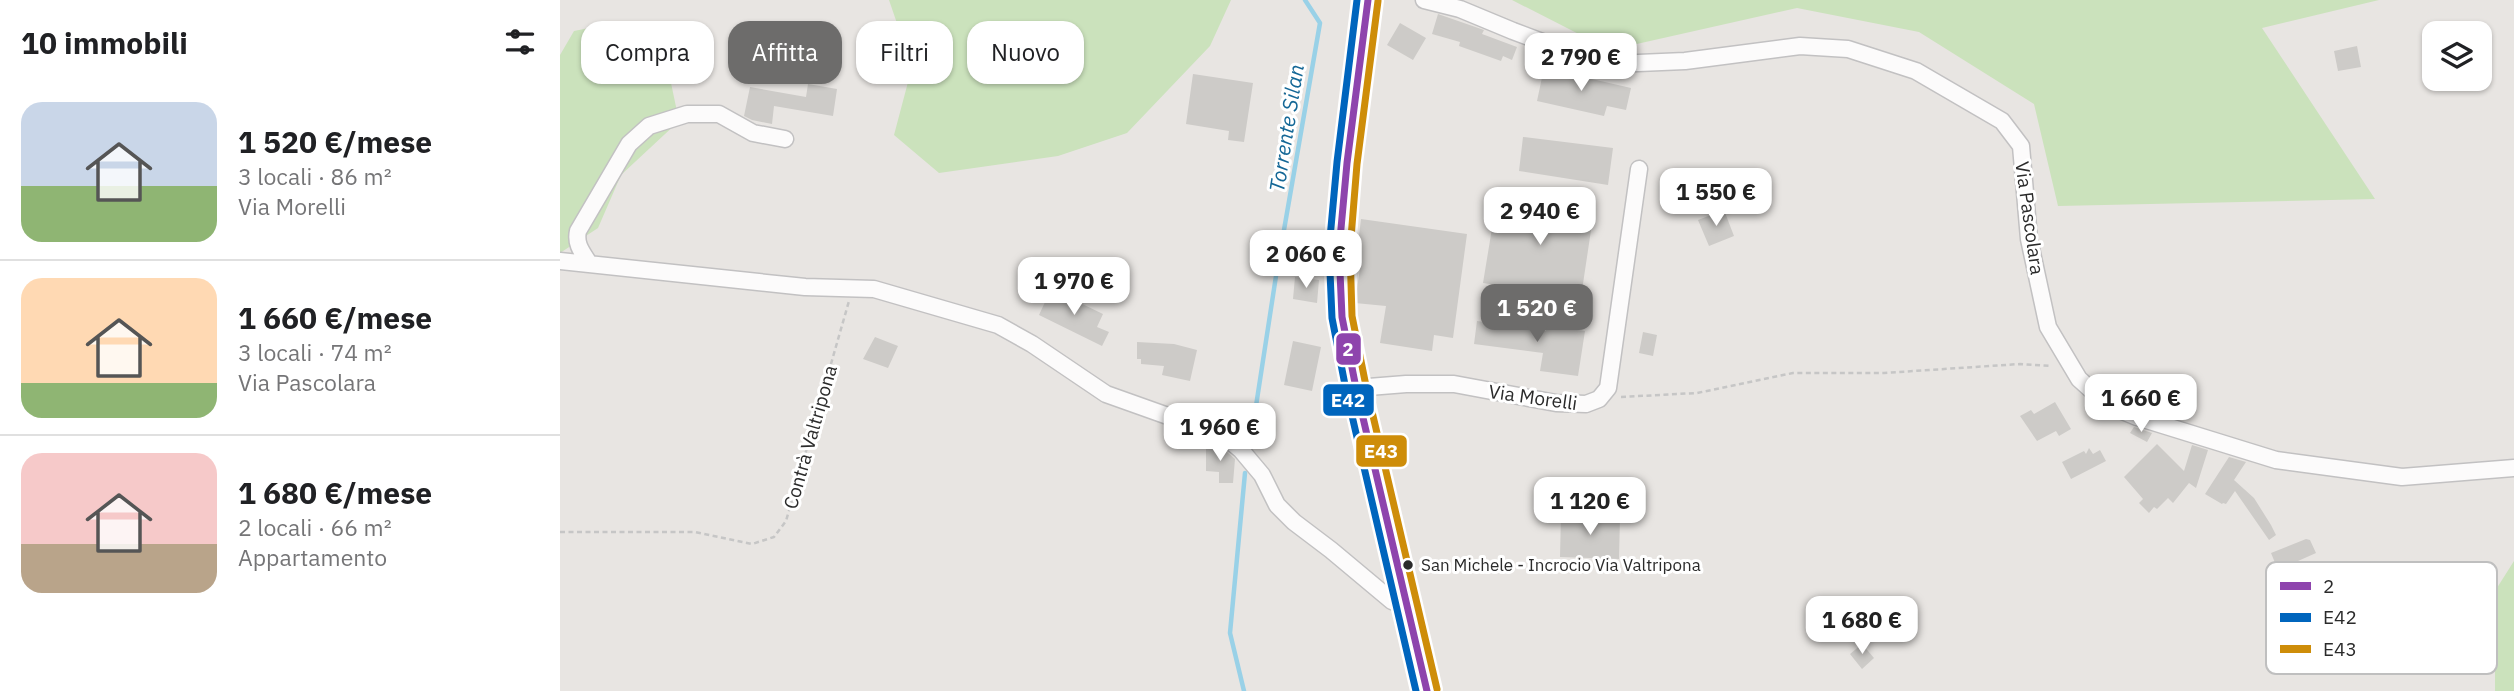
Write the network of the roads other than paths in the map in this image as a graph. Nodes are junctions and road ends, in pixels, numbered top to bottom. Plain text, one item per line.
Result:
1 (1368, 0) edge
2 (1424, 0) edge
3 (785, 139) dead end
4 (1639, 169) dead end
5 (560, 261) edge
6 (589, 263) junction
7 (1356, 388) junction
8 (2514, 468) edge
9 (1407, 607) junction
10 (1427, 691) edge

1 - 7 main road
2 - 8 street, Via Pascolara
3 - 6 street
4 - 7 street, Via Morelli
5 - 6 street
6 - 9 street
7 - 9 main road
9 - 10 main road

